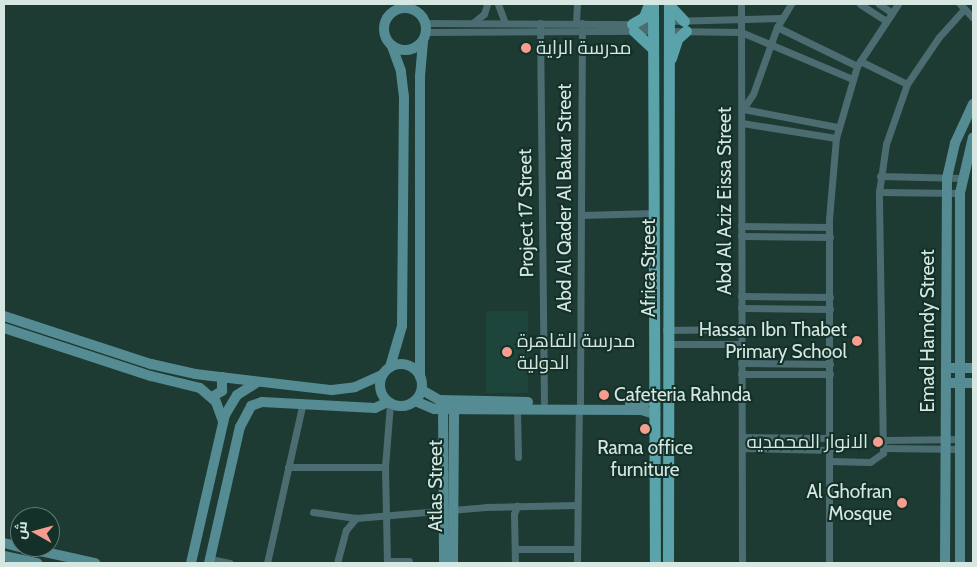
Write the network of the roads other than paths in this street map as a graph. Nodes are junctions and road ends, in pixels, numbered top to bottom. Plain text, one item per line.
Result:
1 (488, 4) edge
2 (497, 4) edge
3 (576, 4) edge
4 (649, 4) edge
5 (653, 4) edge
6 (669, 4) edge
7 (741, 4) edge
8 (791, 4) edge
9 (860, 4) edge
10 (879, 4) edge
11 (898, 4) edge
12 (397, 6) edge
13 (962, 6) edge
14 (415, 7) edge
15 (891, 12) junction
16 (782, 18) junction
17 (973, 18) edge
18 (740, 19) junction
19 (885, 20) junction
20 (474, 22) junction
21 (505, 23) junction
22 (540, 23) junction
23 (580, 26) junction
24 (669, 26) junction
25 (685, 26) junction
26 (653, 27) junction
27 (777, 27) junction
28 (633, 28) junction
29 (425, 31) junction
30 (540, 31) junction
31 (741, 32) junction
32 (771, 44) junction
33 (392, 46) junction
34 (654, 49) junction
35 (668, 63) junction
36 (859, 63) junction
37 (852, 79) junction
38 (907, 84) junction
39 (973, 104) edge
40 (743, 109) junction
41 (742, 123) junction
42 (837, 127) junction
43 (973, 137) edge
44 (836, 138) junction
45 (880, 176) junction
46 (947, 178) junction
47 (962, 178) junction
48 (879, 192) junction
49 (946, 193) junction
50 (960, 194) junction
51 (654, 213) junction
52 (581, 215) junction
53 (741, 226) junction
54 (829, 227) junction
55 (741, 236) junction
56 (830, 237) junction
57 (741, 296) junction
58 (830, 298) junction
59 (741, 308) junction
60 (830, 309) junction
61 (4, 316) edge
62 (4, 328) edge
63 (741, 329) junction
64 (666, 330) junction
65 (667, 344) junction
66 (741, 344) junction
67 (741, 362) junction
68 (830, 364) junction
69 (390, 366) junction
70 (946, 368) junction
71 (960, 368) junction
72 (973, 368) edge
73 (741, 374) junction
74 (830, 374) junction
75 (382, 375) junction
76 (222, 377) junction
77 (420, 377) junction
78 (260, 382) junction
79 (946, 383) junction
80 (960, 383) junction
81 (973, 383) edge
82 (422, 390) junction
83 (212, 397) junction
84 (655, 398) junction
85 (415, 401) junction
86 (544, 402) junction
87 (389, 403) junction
88 (302, 406) junction
89 (579, 407) junction
90 (638, 408) junction
91 (448, 409) junction
92 (517, 409) junction
93 (655, 414) junction
94 (223, 421) junction
95 (742, 437) junction
96 (830, 438) junction
97 (885, 440) junction
98 (946, 444) junction
99 (960, 444) junction
100 (742, 448) junction
101 (884, 448) junction
102 (830, 450) junction
103 (518, 456) dead end
104 (830, 461) junction
105 (288, 467) junction
106 (386, 467) junction
107 (577, 504) junction
108 (517, 506) junction
109 (448, 511) junction
110 (313, 512) dead end
111 (386, 517) junction
112 (356, 518) junction
113 (515, 549) junction
114 (577, 549) junction
115 (60, 555) edge
116 (6, 556) edge
117 (21, 557) edge
118 (22, 560) junction
119 (209, 561) edge
120 (409, 561) dead end
121 (387, 562) edge
122 (37, 563) edge
123 (95, 563) edge
124 (191, 563) edge
125 (230, 563) edge
126 (266, 563) edge
127 (337, 563) edge
128 (444, 563) edge
129 (453, 563) edge
130 (515, 563) edge
131 (577, 563) edge
132 (655, 563) edge
133 (668, 563) edge
134 (742, 563) edge
135 (829, 563) edge
136 (945, 563) edge
137 (960, 563) edge

1 - 2 street
1 - 20 street
2 - 21 street
3 - 23 street, Abd Al Qader Al Bakar Street
4 - 28 main road
5 - 26 main road, Africa Street
6 - 24 main road, Africa Street
6 - 25 main road
7 - 18 street, Abd Al Aziz Eissa Street
8 - 16 street
9 - 19 street
10 - 15 street
11 - 15 street
12 - 14 street
12 - 33 street
13 - 17 street
13 - 38 street
14 - 29 street
15 - 19 street
16 - 18 street
16 - 27 street
18 - 25 street
18 - 31 street, Abd Al Aziz Eissa Street
19 - 36 street
20 - 21 street
20 - 29 street
21 - 22 street
22 - 23 street
22 - 30 street, Project 17 Street
23 - 28 street
23 - 30 street
23 - 52 street, Abd Al Qader Al Bakar Street
24 - 25 street
24 - 35 main road, Africa Street
25 - 31 street
25 - 35 main road
26 - 28 street
26 - 34 main road, Africa Street
27 - 32 street
27 - 36 street
28 - 34 main road
29 - 30 street
29 - 33 street
29 - 77 street
30 - 86 street, Project 17 Street
31 - 32 street
31 - 40 street, Abd Al Aziz Eissa Street
32 - 37 street
32 - 40 street
33 - 69 street
34 - 51 main road, Africa Street
35 - 64 main road, Africa Street
36 - 37 street
36 - 38 street
37 - 42 street
38 - 45 street
39 - 46 street, Emad Hamdy Street
40 - 41 street, Abd Al Aziz Eissa Street
40 - 42 street
41 - 44 street
41 - 53 street, Abd Al Aziz Eissa Street
42 - 44 street
43 - 47 street, Emad Hamdy Street
44 - 54 street
45 - 46 street
45 - 48 street
46 - 47 street
46 - 49 street, Emad Hamdy Street
47 - 50 street, Emad Hamdy Street
48 - 49 street
48 - 97 street
49 - 50 street
49 - 70 street, Emad Hamdy Street
50 - 71 street, Emad Hamdy Street
51 - 52 street
51 - 84 main road, Africa Street
52 - 89 street, Abd Al Qader Al Bakar Street
53 - 54 street
53 - 55 street, Abd Al Aziz Eissa Street
54 - 56 street
55 - 56 street
55 - 57 street, Abd Al Aziz Eissa Street
56 - 58 street
57 - 58 street
57 - 59 street, Abd Al Aziz Eissa Street
58 - 60 street
59 - 60 street
59 - 63 street, Abd Al Aziz Eissa Street
60 - 68 street
61 - 76 street
62 - 83 street
63 - 64 street
63 - 66 street, Abd Al Aziz Eissa Street
64 - 65 main road, Africa Street
65 - 66 street
65 - 133 main road, Africa Street
66 - 67 street, Abd Al Aziz Eissa Street
67 - 68 street
67 - 73 street, Abd Al Aziz Eissa Street
68 - 74 street
69 - 75 street
69 - 77 street
70 - 71 street
70 - 79 street, Emad Hamdy Street
71 - 72 street
71 - 80 street, Emad Hamdy Street
73 - 74 street
73 - 95 street, Abd Al Aziz Eissa Street
74 - 96 street
75 - 78 street
75 - 87 street
76 - 78 street
76 - 83 street
77 - 82 street
78 - 94 street
79 - 80 street
79 - 98 street, Emad Hamdy Street
80 - 81 street
80 - 99 street, Emad Hamdy Street
82 - 85 street
82 - 86 street
83 - 94 street
84 - 90 street
84 - 93 main road, Africa Street
85 - 87 street
85 - 91 street
86 - 89 street
87 - 88 street
87 - 106 street
88 - 105 street
88 - 119 street
89 - 90 street
89 - 92 street
89 - 107 street, Abd Al Qader Al Bakar Street
90 - 93 street
91 - 92 street
91 - 109 street, Atlas Street
92 - 103 street
93 - 132 main road, Africa Street
94 - 124 street
95 - 96 street
95 - 100 street, Abd Al Aziz Eissa Street
96 - 102 street
97 - 98 street
97 - 101 street
98 - 99 street
98 - 101 street
98 - 136 street, Emad Hamdy Street
99 - 137 street, Emad Hamdy Street
100 - 102 street
100 - 134 street, Abd Al Aziz Eissa Street
101 - 104 street
102 - 104 street
104 - 135 street
105 - 106 street
105 - 126 street
106 - 111 street
107 - 108 street
107 - 114 street, Abd Al Qader Al Bakar Street
108 - 109 street
108 - 113 street
109 - 111 street
109 - 128 street, Atlas Street
109 - 129 street, Atlas Street
110 - 112 street
111 - 112 street
111 - 121 street
112 - 127 street
113 - 114 street
113 - 130 street
114 - 131 street, Abd Al Qader Al Bakar Street
115 - 123 street
116 - 118 street
117 - 118 street
118 - 122 street
119 - 125 street
120 - 121 street

